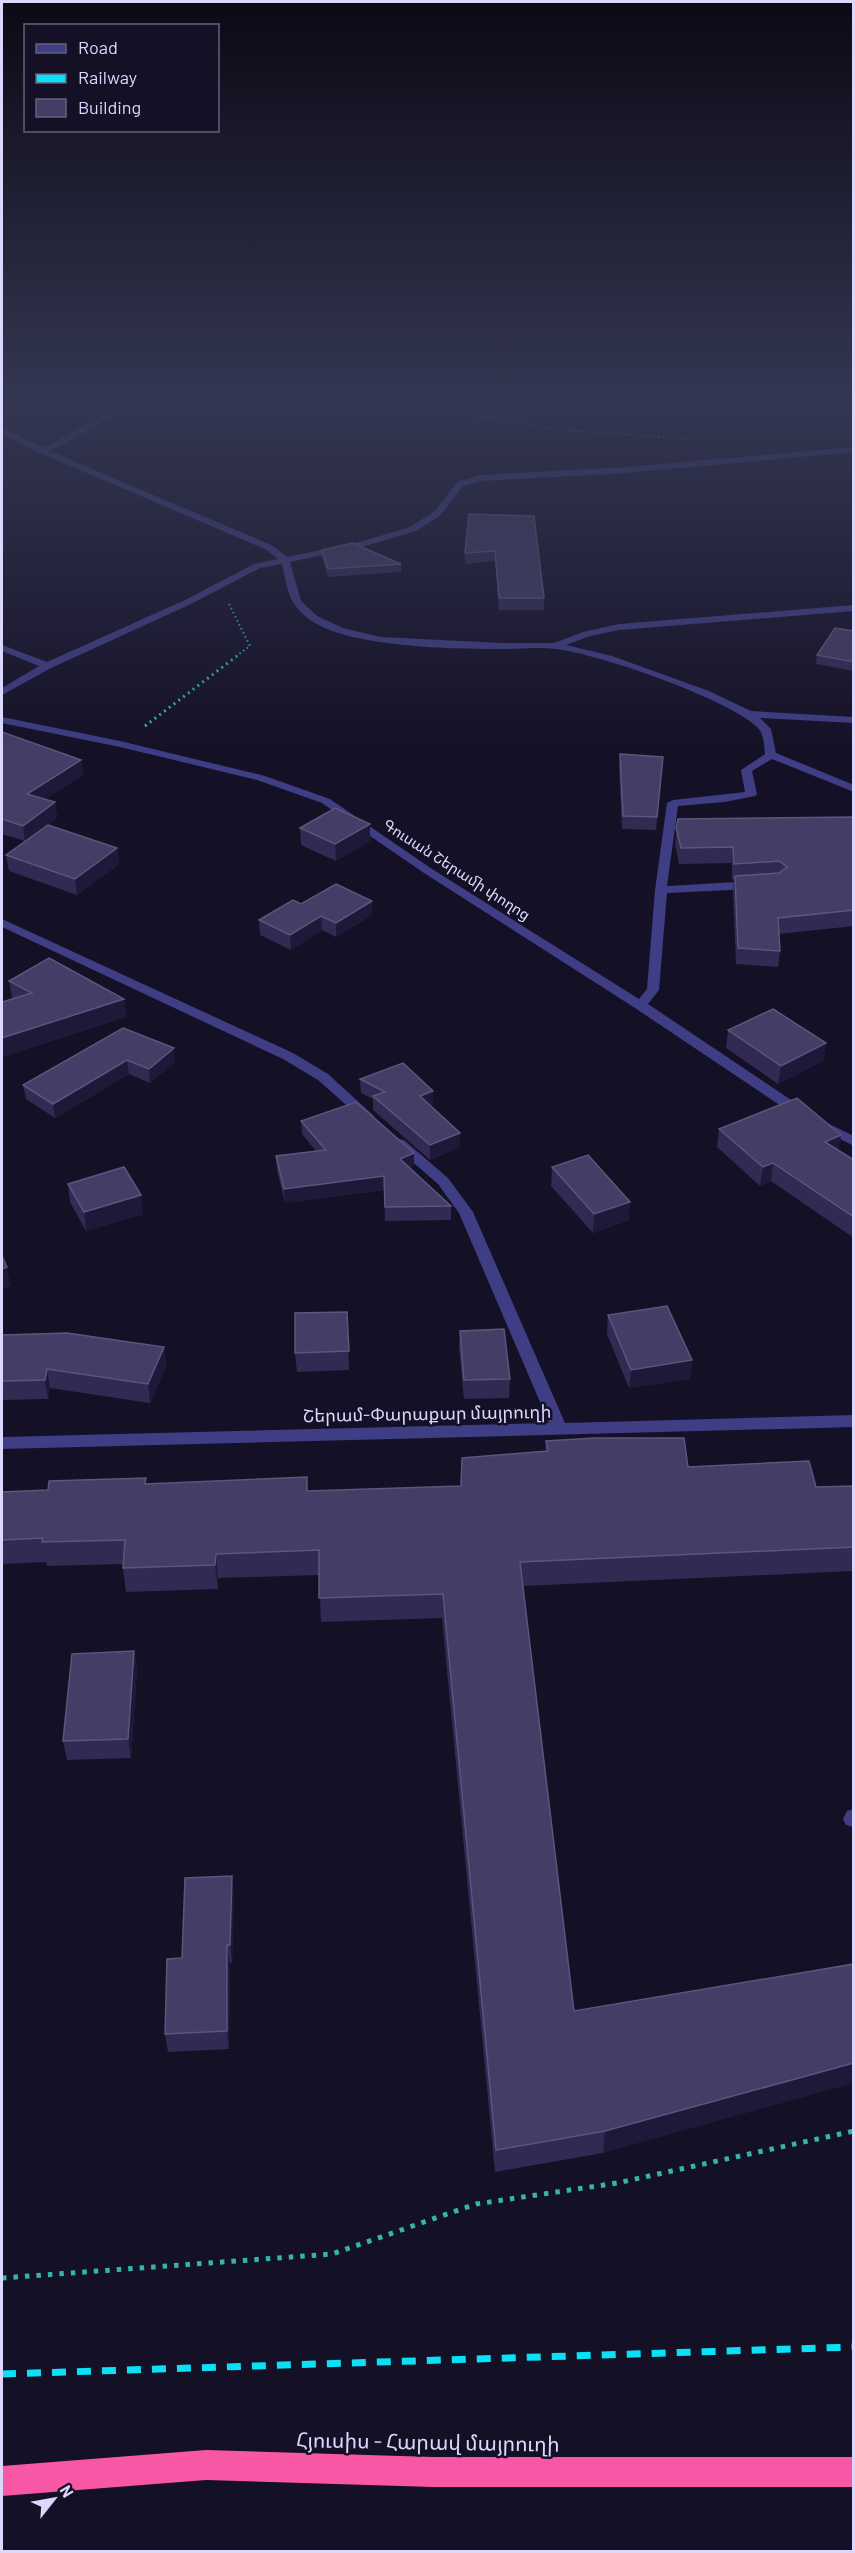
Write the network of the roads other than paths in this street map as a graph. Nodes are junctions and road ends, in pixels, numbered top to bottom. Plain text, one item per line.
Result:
1 (197, 517) edge
2 (432, 517) edge
3 (285, 559) junction
4 (854, 608) edge
5 (556, 646) junction
6 (2, 648) edge
7 (47, 666) junction
8 (2, 692) edge
9 (749, 714) junction
10 (2, 720) edge
11 (854, 720) edge
12 (771, 755) junction
13 (854, 789) edge
14 (765, 884) edge
15 (661, 890) junction
16 (2, 923) edge
17 (640, 1005) junction
18 (374, 1122) edge
19 (391, 1137) edge
20 (854, 1142) edge
21 (854, 1421) edge
22 (560, 1429) junction
23 (2, 1443) edge
24 (854, 2472) edge
25 (2, 2481) edge

1 - 3 street
2 - 3 street
3 - 5 street
3 - 7 street
4 - 5 street
5 - 9 street
6 - 7 street
7 - 8 street
9 - 11 street
9 - 12 street
10 - 17 street, Գուսան Շերամի փողոց
12 - 13 street
12 - 15 street
14 - 15 street
15 - 17 street
16 - 18 street
17 - 20 street, Գուսան Շերամի փողոց
19 - 22 street
21 - 22 street, Շերամ-Փարաքար մայրուղի
22 - 23 street, Շերամ-Փարաքար մայրուղի
24 - 25 highway, Հյուսիս - Հարավ մայրուղի

